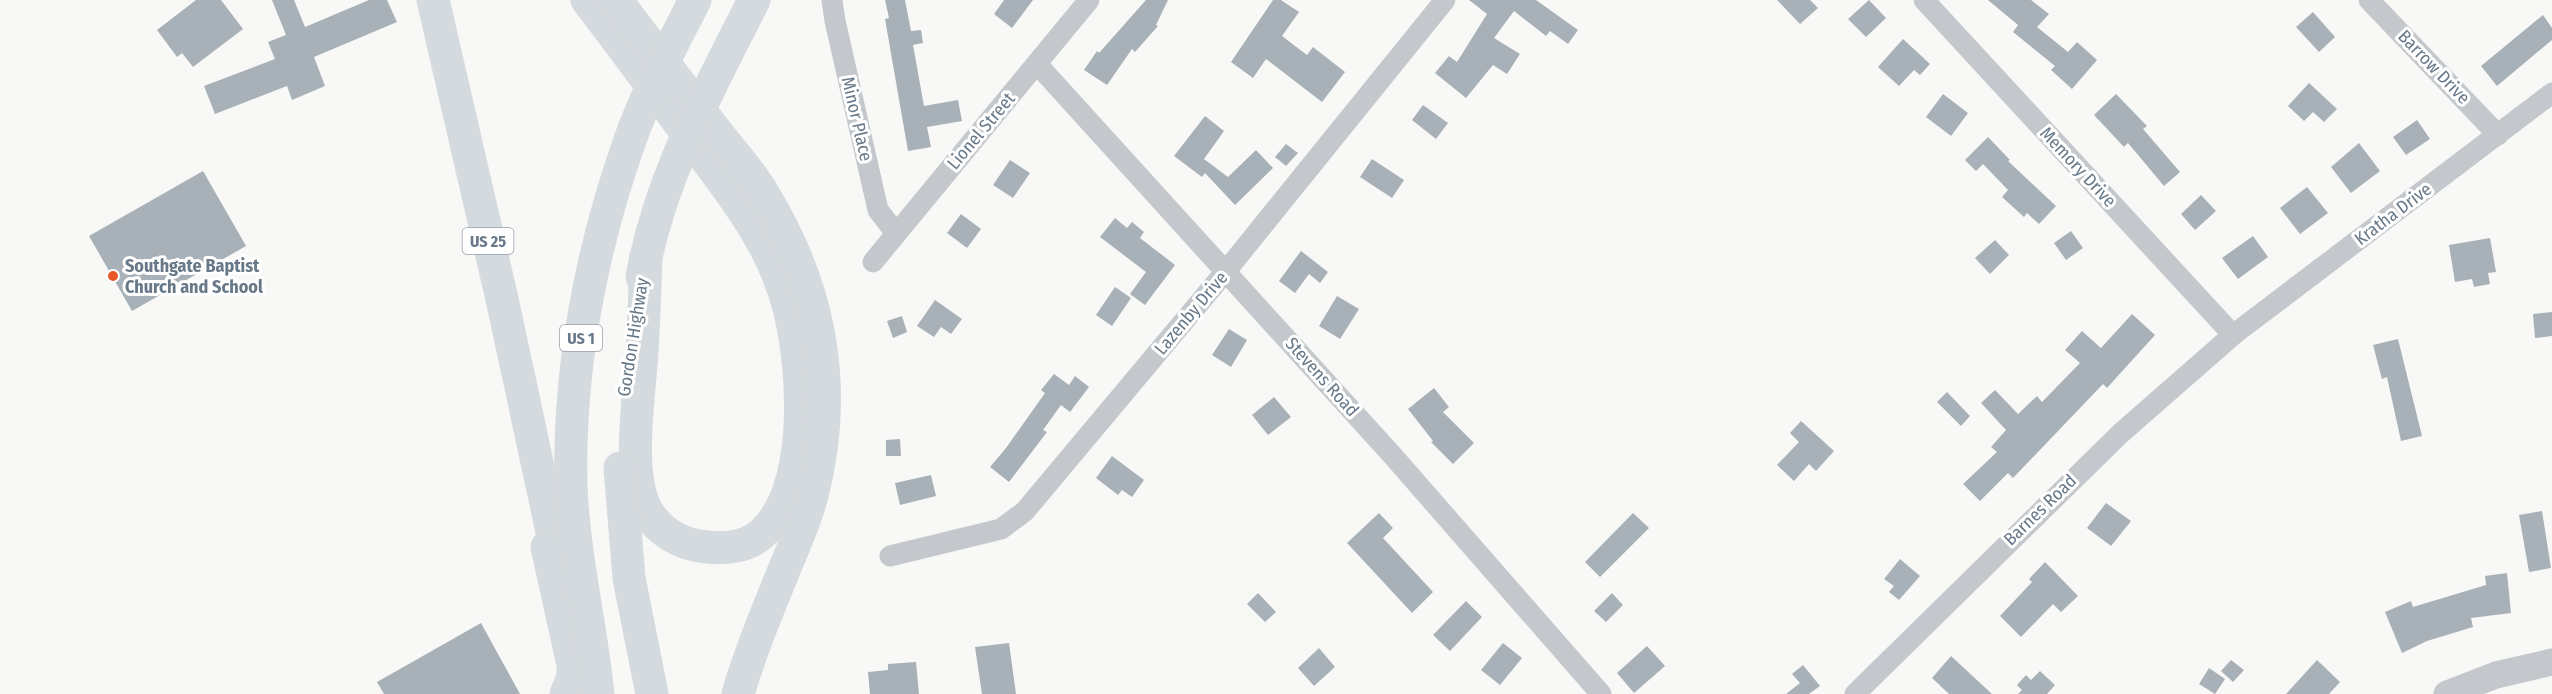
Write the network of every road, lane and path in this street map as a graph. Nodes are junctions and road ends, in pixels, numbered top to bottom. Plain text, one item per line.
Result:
1 (433, 0) edge
2 (695, 0) edge
3 (754, 0) edge
4 (832, 0) edge
5 (1089, 0) edge
6 (1445, 0) edge
7 (1924, 0) edge
8 (2369, 0) edge
9 (602, 6) edge
10 (1037, 64) junction
11 (2552, 93) edge
12 (2498, 135) junction
13 (757, 205) junction
14 (895, 232) junction
15 (646, 256) junction
16 (873, 262) dead end
17 (1226, 271) junction
18 (2232, 335) junction
19 (545, 497) junction
20 (890, 556) dead end
21 (2552, 662) edge
22 (566, 694) edge
23 (591, 694) edge
24 (598, 694) edge
25 (652, 694) edge
26 (738, 694) edge
27 (1601, 694) edge
28 (1855, 694) edge
29 (2447, 694) edge

1 - 19 highway, US 25
2 - 24 highway, US 1
3 - 15 highway, Gordon Highway / US 1
4 - 14 street, Minor Place
5 - 10 street, Lionel Street
6 - 17 street, Lazenby Drive
7 - 18 street, Memory Drive
8 - 12 street, Barrow Drive
9 - 13 highway
10 - 14 street, Lionel Street
10 - 17 street, Stevens Road
11 - 12 street, Kratha Drive
12 - 18 street, Kratha Drive
13 - 15 highway
13 - 26 highway
14 - 16 street, Lionel Street
15 - 25 highway, Gordon Highway / US 1
17 - 20 street, Lazenby Drive
17 - 27 street, Stevens Road
18 - 28 street, Barnes Road
19 - 22 highway
19 - 23 highway, US 25
21 - 29 street

